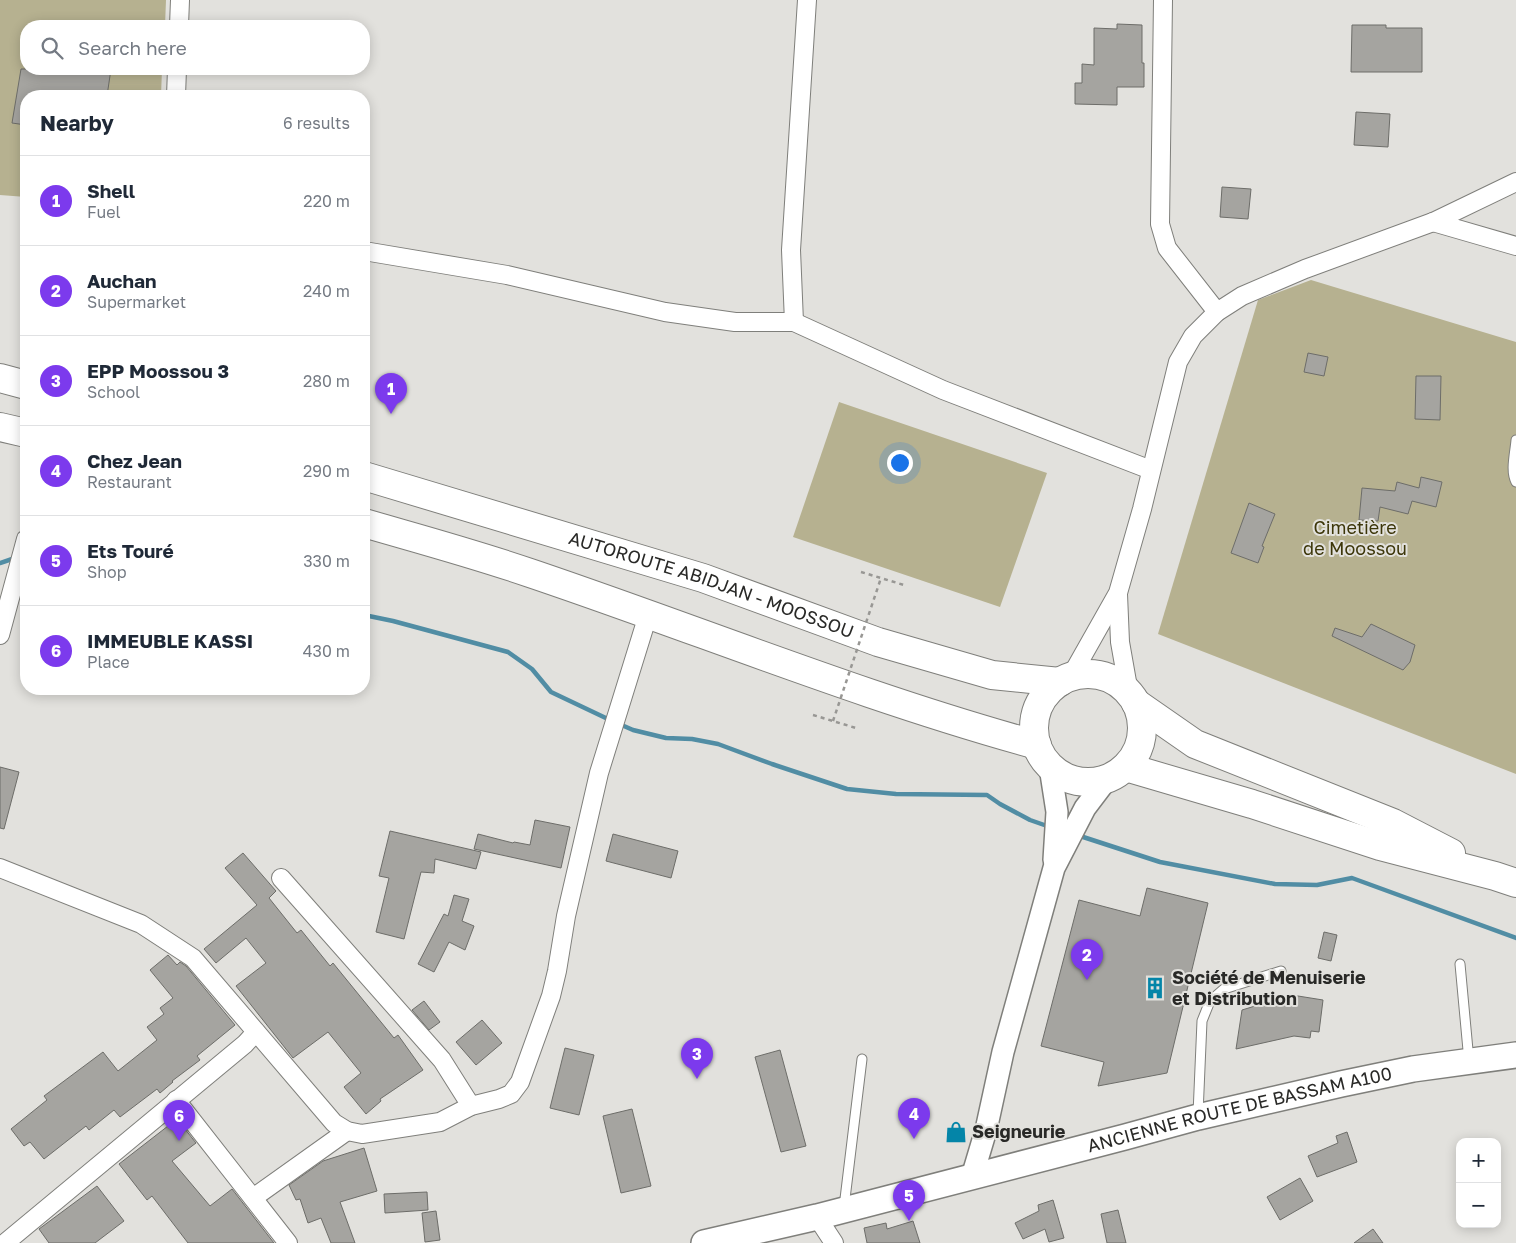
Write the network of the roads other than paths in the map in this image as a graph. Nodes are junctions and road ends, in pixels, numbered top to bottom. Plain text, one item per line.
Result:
1 (180, 0) edge
2 (807, 0) edge
3 (1163, 0) edge
4 (179, 20) edge
5 (177, 75) edge
6 (176, 90) edge
7 (1516, 182) edge
8 (1434, 222) junction
9 (1516, 246) edge
10 (370, 252) edge
11 (1217, 312) junction
12 (794, 322) junction
13 (0, 378) edge
14 (20, 383) edge
15 (0, 427) edge
16 (20, 432) edge
17 (1516, 440) edge
18 (1151, 470) junction
19 (370, 478) edge
20 (1516, 482) edge
21 (370, 525) edge
22 (20, 561) edge
23 (1118, 593) junction
24 (648, 615) junction
25 (0, 636) edge
26 (1065, 680) junction
27 (1133, 698) junction
28 (1044, 756) junction
29 (1116, 773) junction
30 (0, 868) edge
31 (1054, 868) junction
32 (281, 878) dead end
33 (1505, 880) edge
34 (1460, 964) dead end
35 (1281, 970) dead end
36 (256, 1032) junction
37 (1516, 1055) edge
38 (862, 1059) dead end
39 (1468, 1061) junction
40 (176, 1100) junction
41 (471, 1106) junction
42 (1198, 1117) junction
43 (347, 1131) junction
44 (972, 1176) junction
45 (253, 1198) junction
46 (844, 1210) junction
47 (817, 1217) junction
48 (5, 1243) edge
49 (288, 1243) edge
50 (704, 1243) edge
51 (834, 1243) edge

1 - 4 street
2 - 12 street
3 - 11 street
5 - 6 street
7 - 8 street
8 - 9 street
8 - 11 street
10 - 12 street
11 - 18 street
12 - 18 street
13 - 14 highway
15 - 16 highway
17 - 20 lane
18 - 23 street
19 - 26 highway, AUTOROUTE ABIDJAN - MOOSSOU
21 - 24 highway
22 - 25 street
23 - 26 street
23 - 27 street
24 - 28 highway
24 - 41 street
26 - 27 highway
26 - 28 highway
27 - 29 highway
27 - 33 highway
28 - 29 highway
28 - 31 street
29 - 31 street
29 - 33 highway
30 - 36 street
31 - 44 street
32 - 41 street
34 - 39 lane
35 - 42 lane
36 - 40 street
36 - 43 street
37 - 39 main road, ANCIENNE ROUTE DE BASSAM A100
38 - 46 lane
39 - 42 main road, ANCIENNE ROUTE DE BASSAM A100
40 - 45 street
40 - 48 street
41 - 43 street
42 - 44 main road, ANCIENNE ROUTE DE BASSAM A100
43 - 45 street
44 - 46 main road, ANCIENNE ROUTE DE BASSAM A100
45 - 49 street
46 - 47 main road, ANCIENNE ROUTE DE BASSAM A100
47 - 50 main road, ANCIENNE ROUTE DE BASSAM A100
47 - 51 street

